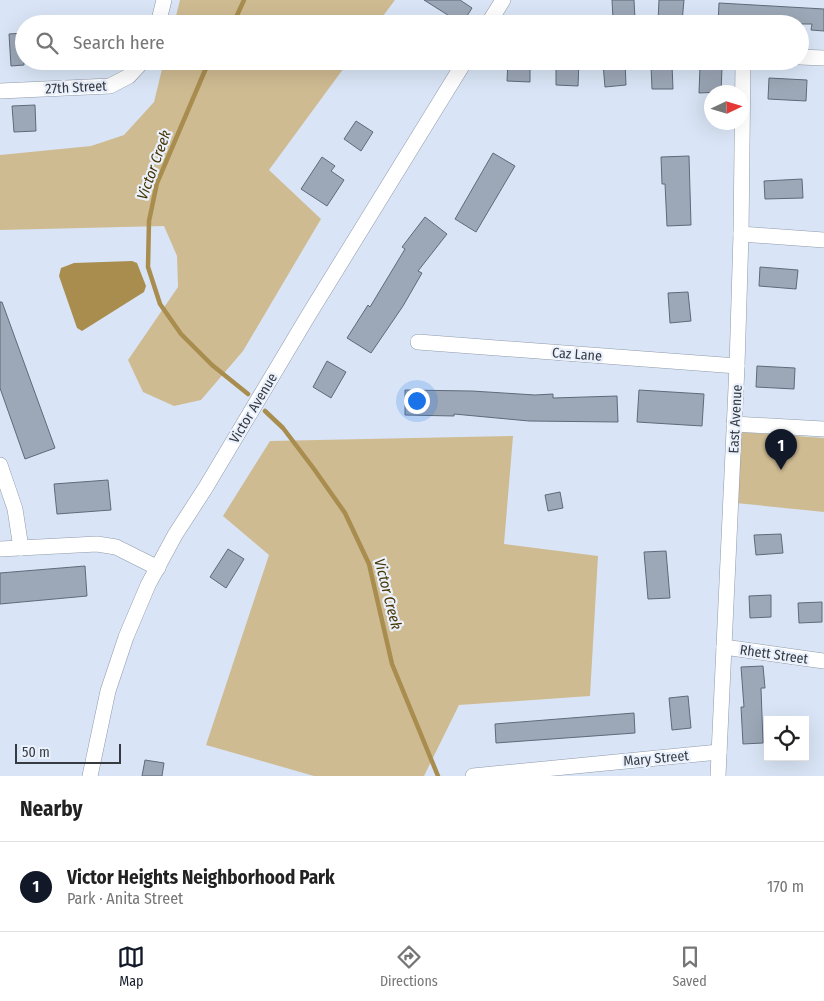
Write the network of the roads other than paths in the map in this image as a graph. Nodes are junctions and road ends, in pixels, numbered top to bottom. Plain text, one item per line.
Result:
1 (164, 0) edge
2 (504, 0) edge
3 (160, 15) edge
4 (494, 15) edge
5 (809, 57) edge
6 (824, 58) edge
7 (134, 70) edge
8 (459, 70) edge
9 (743, 70) edge
10 (0, 91) edge
11 (742, 234) junction
12 (824, 240) edge
13 (418, 342) dead end
14 (737, 366) junction
15 (734, 424) junction
16 (824, 429) edge
17 (0, 465) edge
18 (20, 548) junction
19 (0, 549) edge
20 (158, 568) junction
21 (724, 647) junction
22 (824, 661) edge
23 (719, 752) junction
24 (90, 776) edge
25 (473, 776) edge
26 (718, 776) edge

1 - 3 street
2 - 4 street
5 - 6 street
7 - 10 street, 27th Street
8 - 20 street, Victor Avenue
9 - 11 street, East Avenue
11 - 12 street
11 - 14 street, East Avenue
13 - 14 street, Caz Lane
14 - 15 street, East Avenue
15 - 16 street
15 - 21 street, East Avenue
17 - 18 street
18 - 19 street
18 - 20 street
20 - 24 street, Victor Avenue
21 - 22 street, Rhett Street
21 - 23 street, East Avenue
23 - 25 street, Mary Street
23 - 26 street, East Avenue

